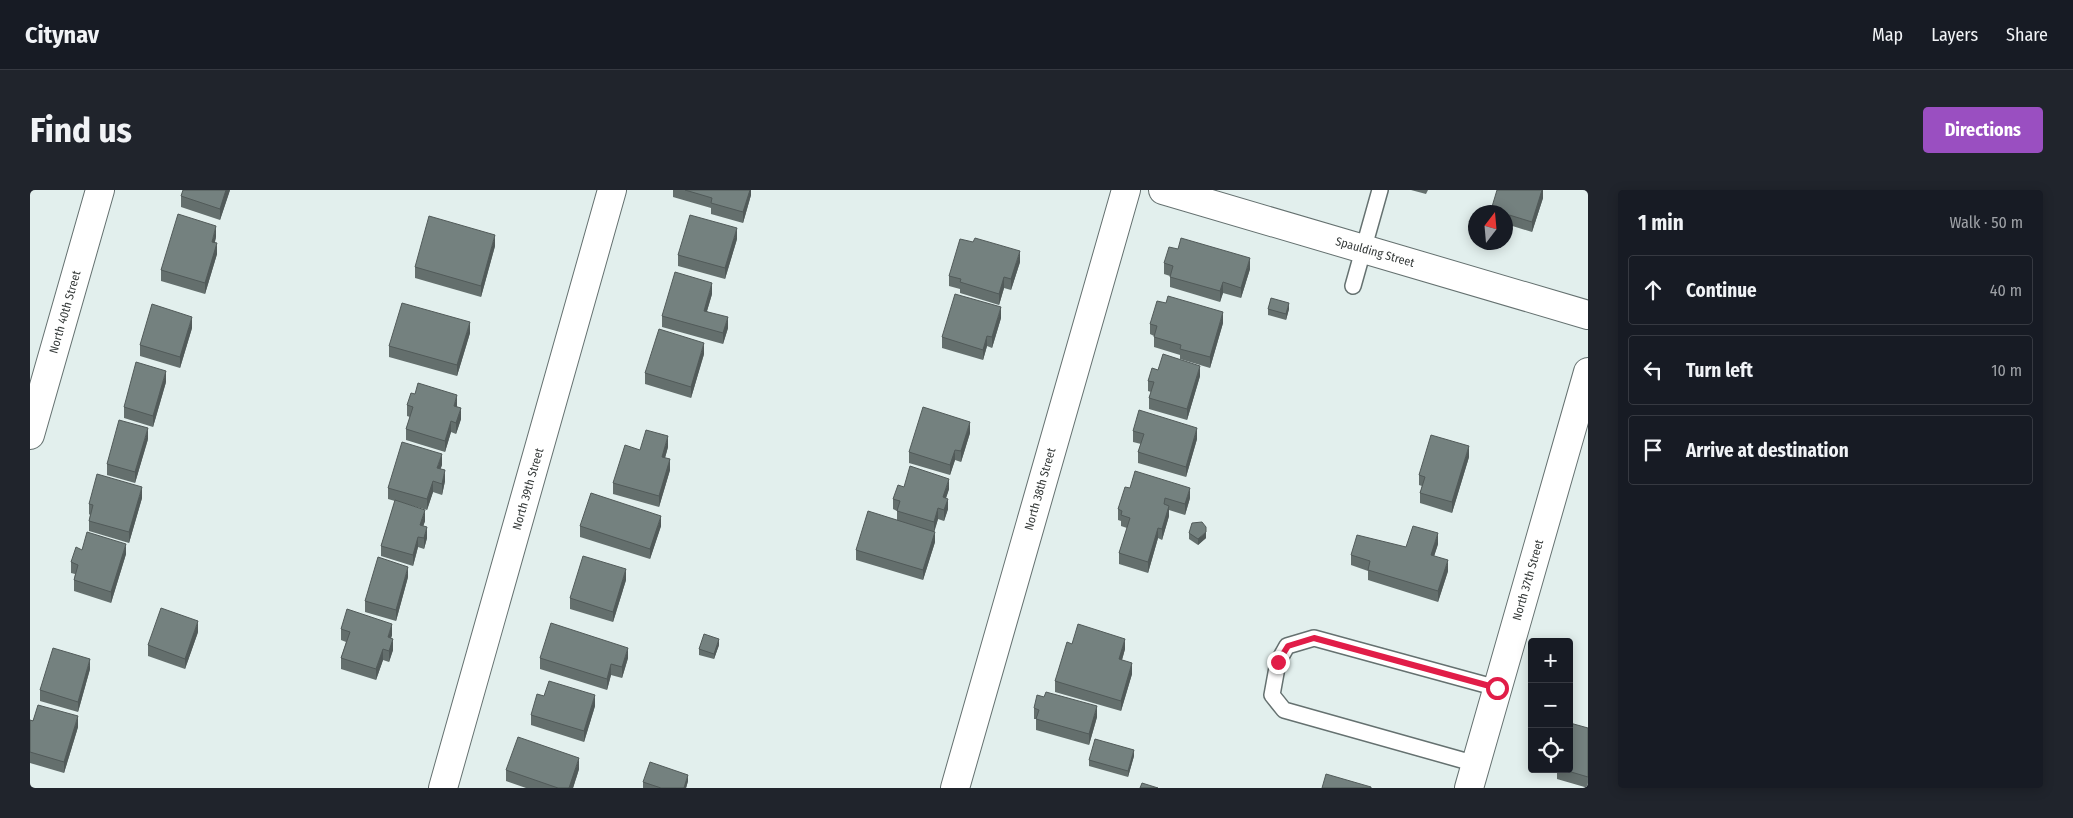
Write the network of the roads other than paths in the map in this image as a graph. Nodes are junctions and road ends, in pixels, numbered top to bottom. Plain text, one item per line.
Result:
1 (100, 190) edge
2 (612, 190) edge
3 (1126, 190) edge
4 (1162, 190) edge
5 (1380, 190) edge
6 (1363, 248) junction
7 (1353, 286) dead end
8 (1588, 314) edge
9 (1588, 372) edge
10 (30, 435) edge
11 (1497, 688) junction
12 (1472, 776) edge
13 (443, 788) edge
14 (955, 788) edge

1 - 10 street, North 40th Street
2 - 13 street, North 39th Street
3 - 14 street, North 38th Street
4 - 6 street, Spaulding Street
5 - 6 lane
6 - 7 lane
6 - 8 street, Spaulding Street
9 - 11 street, North 37th Street
11 - 12 street, North 37th Street
11 - 12 lane

